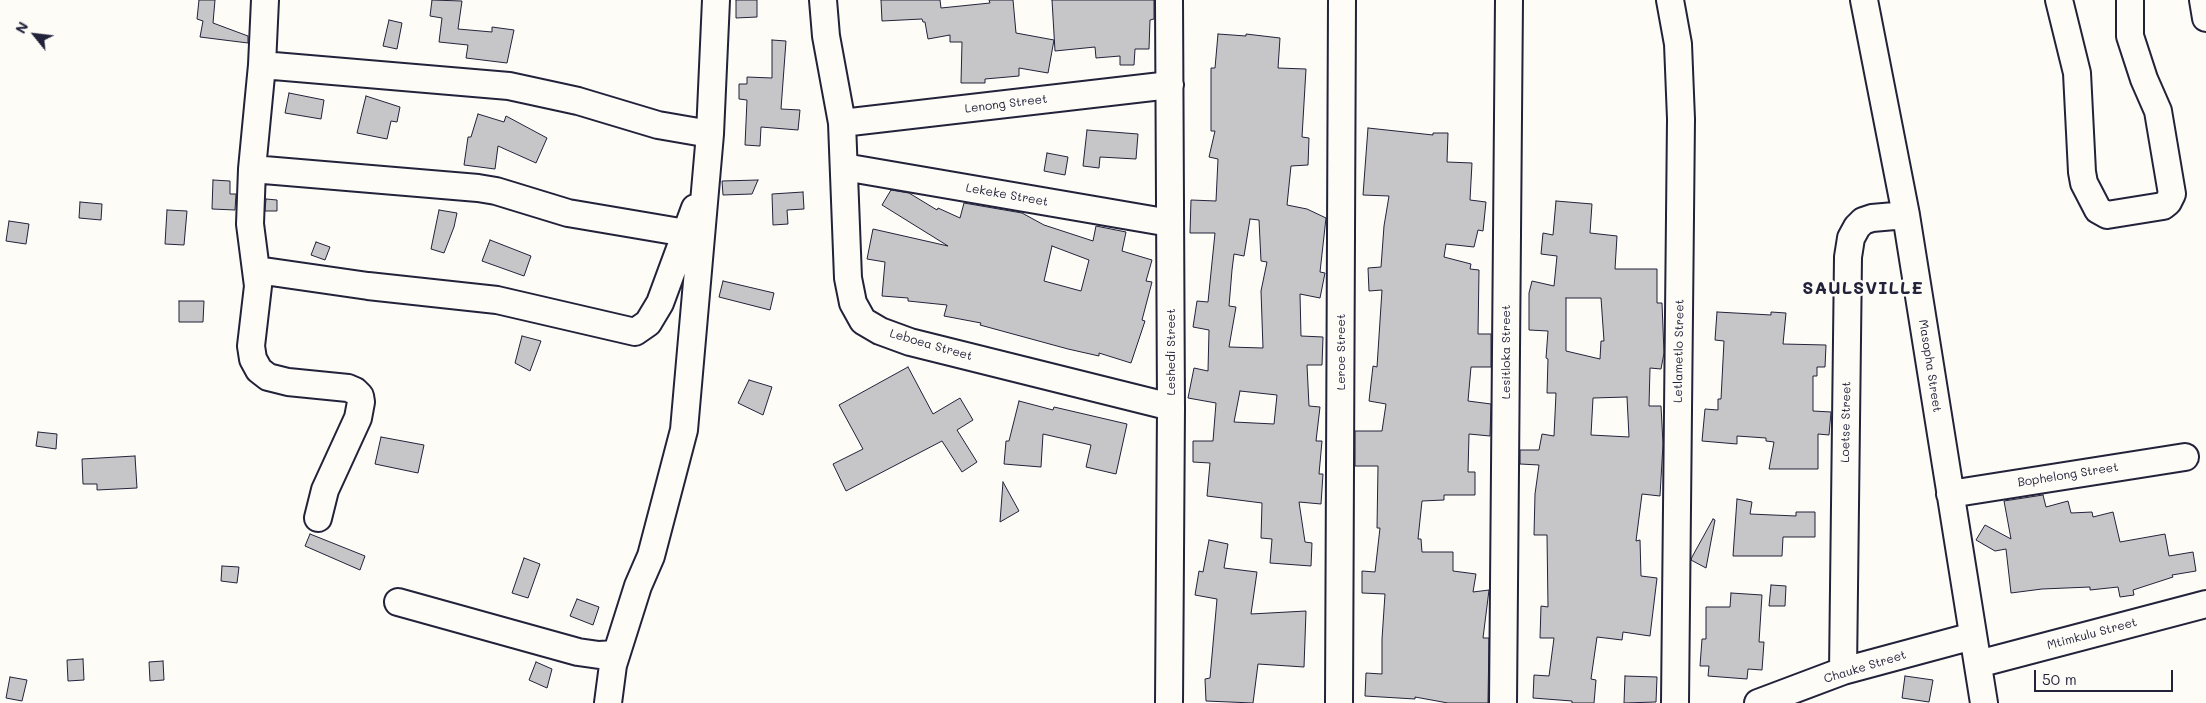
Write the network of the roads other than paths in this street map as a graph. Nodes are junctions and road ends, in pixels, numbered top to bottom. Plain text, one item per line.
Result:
1 (265, 0) edge
2 (716, 0) edge
3 (822, 0) edge
4 (1169, 0) edge
5 (1342, 0) edge
6 (1509, 0) edge
7 (1670, 0) edge
8 (1864, 0) edge
9 (2059, 0) edge
10 (2130, 0) edge
11 (2202, 0) edge
12 (2206, 18) edge
13 (262, 65) junction
14 (1170, 85) junction
15 (842, 123) junction
16 (710, 134) junction
17 (844, 167) junction
18 (252, 169) junction
19 (706, 178) junction
20 (1906, 215) junction
21 (1170, 223) junction
22 (686, 233) junction
23 (257, 270) junction
24 (1171, 407) junction
25 (2185, 457) dead end
26 (1950, 494) junction
27 (318, 518) dead end
28 (398, 602) dead end
29 (2206, 604) edge
30 (1973, 636) junction
31 (616, 654) junction
32 (1978, 664) junction
33 (1843, 671) junction
34 (1788, 698) edge
35 (608, 703) edge
36 (1169, 703) edge
37 (1339, 703) edge
38 (1503, 703) edge
39 (1675, 703) edge
40 (1758, 703) edge
41 (1984, 703) edge

1 - 13 street
2 - 16 street
3 - 15 street, Leboea Street
4 - 14 street, Leshedi Street
5 - 37 street, Leroe Street
6 - 38 street, Lesitloka Street
7 - 39 street, Letlametlo Street
8 - 20 street, Masopha Street
9 - 10 street
11 - 12 street
13 - 16 street
13 - 18 street
14 - 15 street, Lenong Street
14 - 21 street, Leshedi Street
15 - 17 street, Leboea Street
16 - 19 street
17 - 21 street, Lekeke Street
17 - 24 street, Leboea Street
18 - 22 street
18 - 23 street
19 - 22 street
19 - 31 street
20 - 26 street, Masopha Street
20 - 33 street, Loetse Street
21 - 24 street, Leshedi Street
22 - 23 street
23 - 27 street
24 - 36 street, Leshedi Street
25 - 26 street, Bophelong Street
26 - 30 street, Masopha Street
28 - 31 street
29 - 32 street, Mtimkulu Street
30 - 32 street, Masopha Street
30 - 33 street, Chauke Street
31 - 35 street
32 - 41 street, Masopha Street
33 - 34 street, Chauke Street
34 - 40 street, Chauke Street

